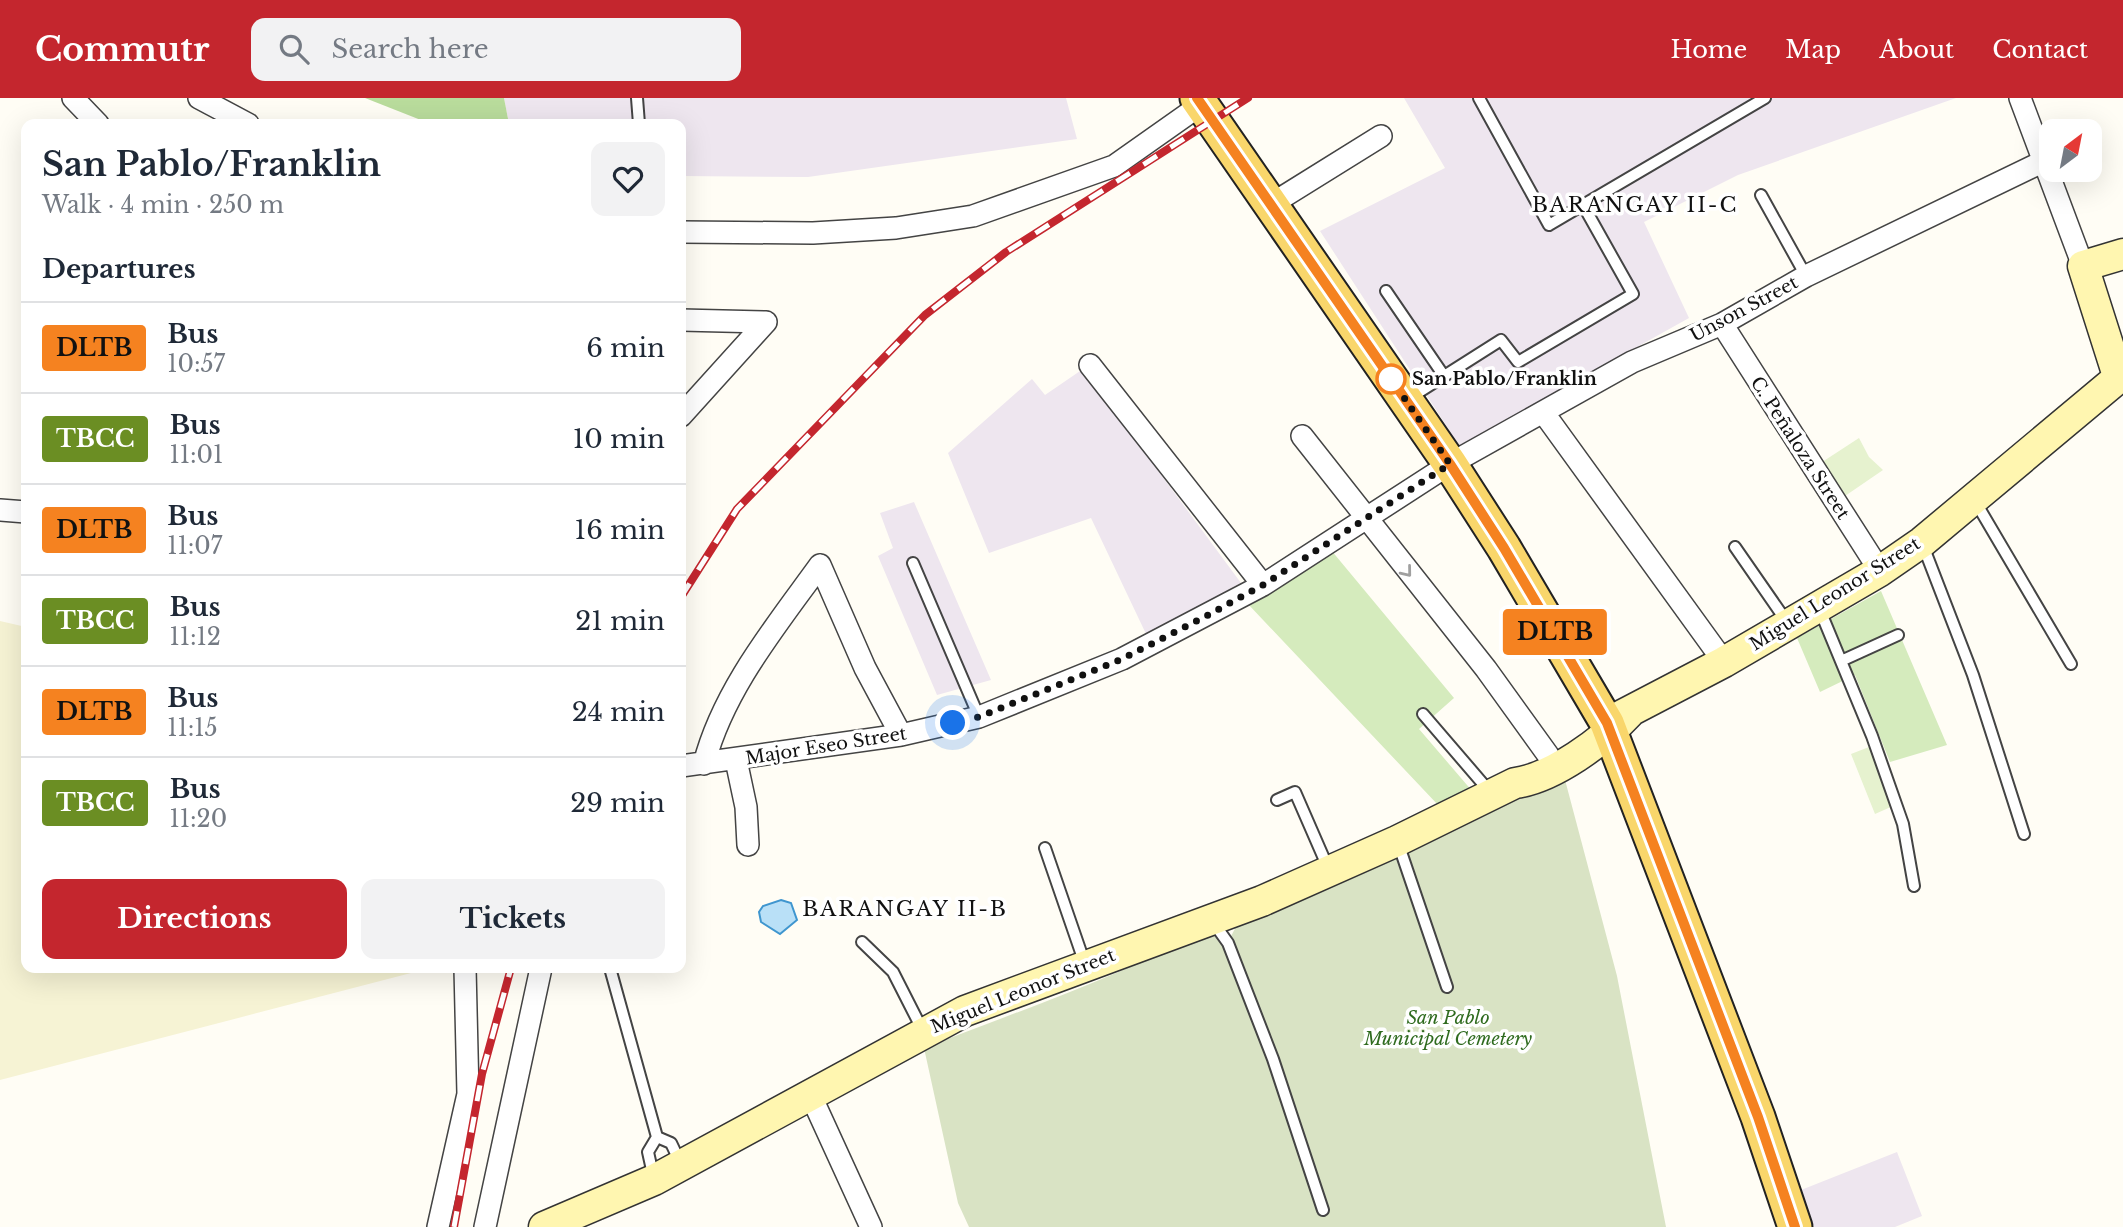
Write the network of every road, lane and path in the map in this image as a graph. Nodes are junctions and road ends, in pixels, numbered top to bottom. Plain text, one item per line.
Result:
1 (73, 98) edge
2 (199, 98) edge
3 (637, 98) edge
4 (1479, 98) edge
5 (1765, 98) edge
6 (2020, 98) edge
7 (1199, 101) edge
8 (93, 119) edge
9 (239, 119) edge
10 (639, 119) edge
11 (1381, 136) dead end
12 (2039, 153) edge
13 (2039, 163) edge
14 (2050, 182) edge
15 (1762, 195) dead end
16 (1270, 205) junction
17 (1583, 205) junction
18 (686, 232) edge
19 (2123, 254) edge
20 (2083, 266) junction
21 (1807, 276) junction
22 (1386, 291) dead end
23 (686, 320) edge
24 (1722, 324) junction
25 (1090, 365) dead end
26 (1444, 376) junction
27 (2121, 380) edge
28 (1405, 400) junction
29 (686, 410) edge
30 (1543, 412) junction
31 (1302, 436) dead end
32 (1450, 464) junction
33 (1973, 498) junction
34 (0, 510) edge
35 (21, 512) edge
36 (1364, 519) junction
37 (1922, 542) junction
38 (1735, 547) dead end
39 (913, 562) dead end
40 (1880, 571) junction
41 (1263, 585) junction
42 (1818, 606) junction
43 (1788, 624) junction
44 (1898, 635) dead end
45 (1841, 661) junction
46 (1724, 662) junction
47 (2071, 664) dead end
48 (1423, 714) dead end
49 (979, 717) junction
50 (1616, 723) junction
51 (901, 735) junction
52 (1548, 755) junction
53 (736, 760) junction
54 (704, 764) junction
55 (686, 766) edge
56 (1504, 789) junction
57 (1277, 800) dead end
58 (2024, 834) dead end
59 (1397, 841) junction
60 (748, 845) dead end
61 (1045, 848) dead end
62 (1330, 871) junction
63 (1914, 886) dead end
64 (1211, 920) junction
65 (862, 942) dead end
66 (1086, 966) junction
67 (464, 973) edge
68 (540, 973) edge
69 (611, 973) edge
70 (1447, 988) dead end
71 (923, 1031) junction
72 (811, 1096) junction
73 (657, 1137) junction
74 (682, 1165) junction
75 (654, 1180) junction
76 (1323, 1210) dead end
77 (438, 1227) edge
78 (485, 1227) edge
79 (544, 1227) edge
80 (871, 1227) edge
81 (1795, 1227) edge

1 - 8 street
2 - 9 street
3 - 10 lane
4 - 17 lane
5 - 17 lane
6 - 12 street
7 - 16 main road
7 - 18 street
11 - 16 street
13 - 21 street, Unson Street
14 - 20 street
15 - 21 lane
16 - 28 main road
17 - 26 lane
19 - 20 street
20 - 27 street
21 - 24 street, Unson Street
22 - 26 lane
23 - 29 street
24 - 30 street, Unson Street
24 - 40 street, C. Peñaloza Street
25 - 41 street
26 - 28 lane
27 - 33 street, Miguel Leonor Street
28 - 32 main road
30 - 32 street, Unson Street
30 - 46 street
31 - 36 street
32 - 36 street, Major Eseo Street
32 - 50 main road
33 - 37 street, Miguel Leonor Street
33 - 47 lane
34 - 35 street
36 - 41 street, Major Eseo Street
36 -> 52 street
37 - 40 street, Miguel Leonor Street
37 - 58 lane
38 - 43 lane
39 - 49 lane
40 - 42 street, Miguel Leonor Street
41 - 49 street, Major Eseo Street
42 - 43 street, Miguel Leonor Street
42 - 45 lane
43 - 46 street, Miguel Leonor Street
44 - 45 lane
45 - 63 lane
46 - 50 street, Miguel Leonor Street
48 - 56 lane
49 - 51 street, Major Eseo Street
50 - 52 street, Miguel Leonor Street
50 - 56 street, Miguel Leonor Street
50 - 81 main road
51 - 53 street, Major Eseo Street
51 - 54 street
52 - 56 street, Miguel Leonor Street
53 - 54 street, Major Eseo Street
53 - 60 street
54 - 55 street, Major Eseo Street
56 - 59 street, Miguel Leonor Street
57 - 62 lane
59 - 62 street, Miguel Leonor Street
59 - 70 lane
61 - 66 lane
62 - 64 street, Miguel Leonor Street
64 - 66 street, Miguel Leonor Street
64 - 76 lane
65 - 71 lane
66 - 71 street, Miguel Leonor Street
67 - 77 street
68 - 78 street
69 - 73 lane
71 - 72 street, Miguel Leonor Street
72 - 74 street, Miguel Leonor Street
72 - 80 street
73 - 74 lane
73 - 75 lane
74 - 75 street, Miguel Leonor Street
75 - 79 street, Miguel Leonor Street

